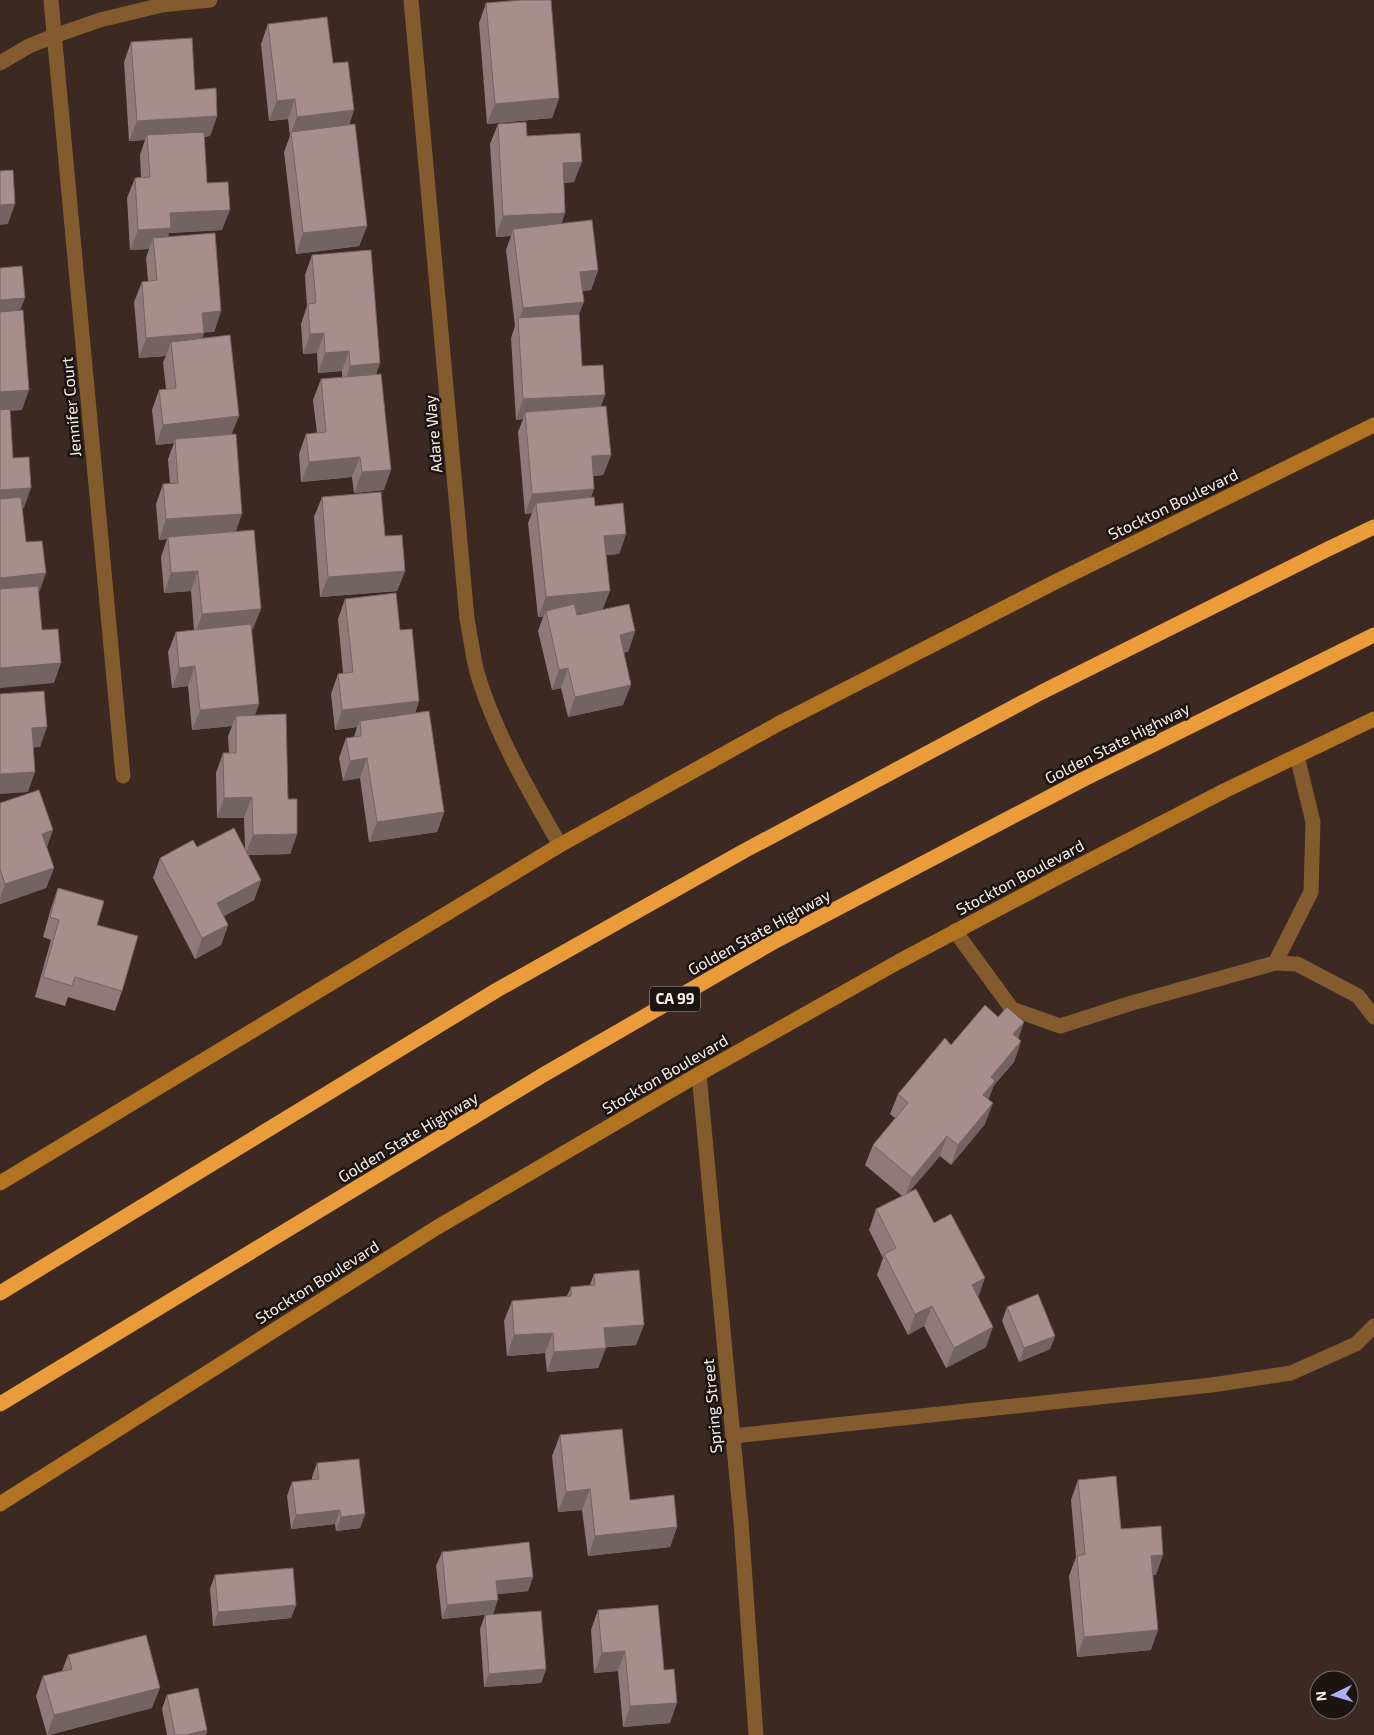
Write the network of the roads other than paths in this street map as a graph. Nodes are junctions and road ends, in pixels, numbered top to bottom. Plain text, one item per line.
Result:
1 (51, 0) edge
2 (210, 0) edge
3 (411, 0) edge
4 (54, 36) junction
5 (0, 62) edge
6 (1374, 425) edge
7 (1374, 527) edge
8 (1374, 635) edge
9 (1374, 719) edge
10 (1297, 756) junction
11 (123, 776) dead end
12 (560, 845) junction
13 (956, 931) junction
14 (1275, 963) junction
15 (1374, 1017) edge
16 (699, 1074) junction
17 (0, 1182) edge
18 (0, 1293) edge
19 (1374, 1326) edge
20 (0, 1404) edge
21 (733, 1436) junction
22 (0, 1504) edge
23 (756, 1735) edge

1 - 4 street, Jennifer Court
2 - 4 street
3 - 12 street, Adare Way
4 - 5 street
4 - 11 street, Jennifer Court
6 - 12 street, Stockton Boulevard
7 - 18 highway
8 - 20 highway, Golden State Highway / CA 99
9 - 10 street, Stockton Boulevard
10 - 13 street, Stockton Boulevard
10 - 14 street
12 - 17 street, Stockton Boulevard
13 - 14 street
13 - 16 street, Stockton Boulevard
14 - 15 street
16 - 21 street, Spring Street
16 - 22 street, Stockton Boulevard
19 - 21 street
21 - 23 street, Spring Street

